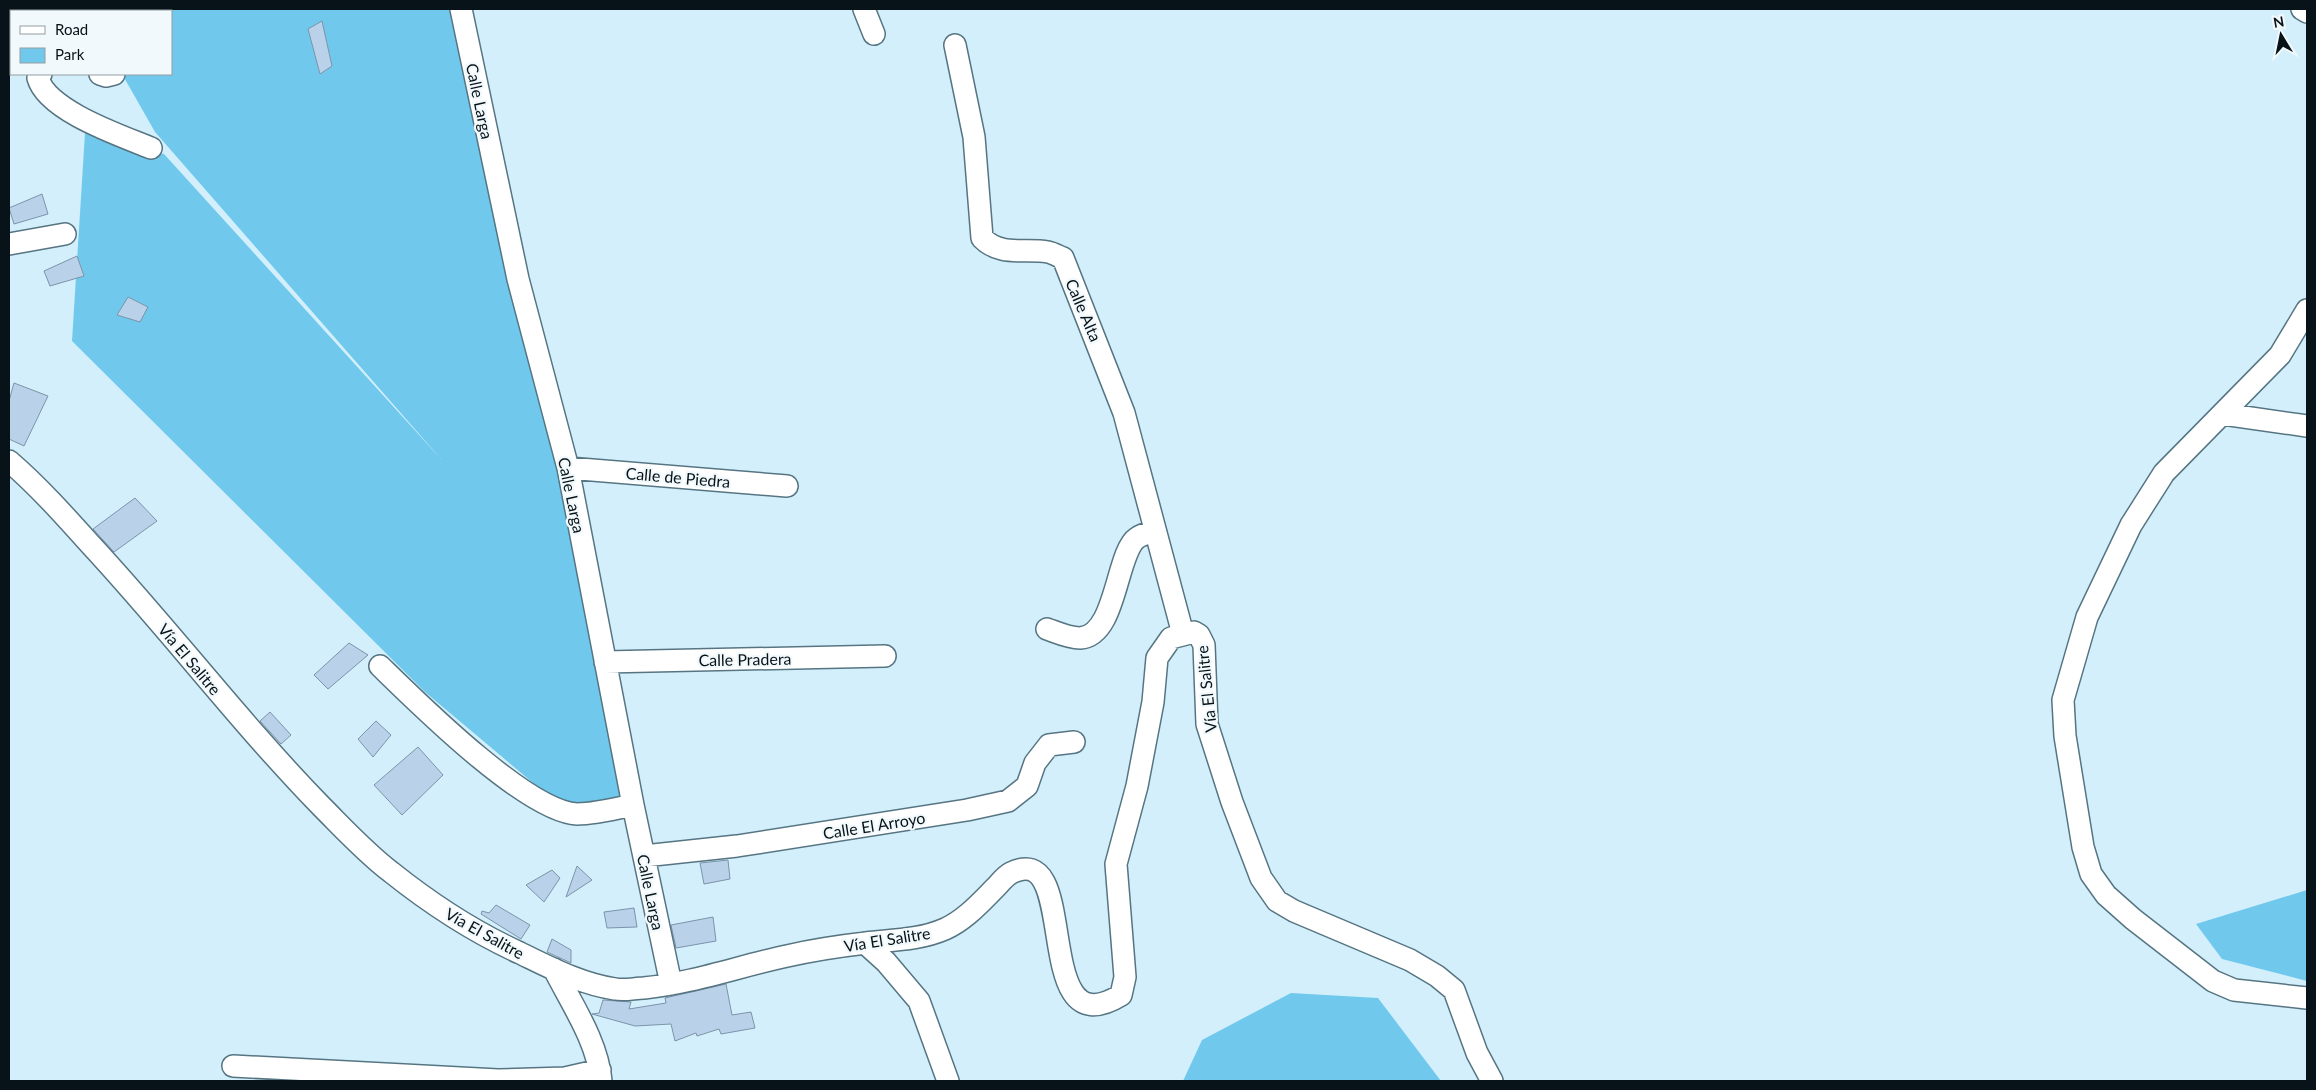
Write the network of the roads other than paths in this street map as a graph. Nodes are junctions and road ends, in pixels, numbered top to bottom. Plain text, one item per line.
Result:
1 (461, 9) edge
2 (864, 9) edge
3 (2302, 9) edge
4 (2307, 12) edge
5 (874, 34) dead end
6 (955, 45) dead end
7 (40, 75) edge
8 (151, 148) dead end
9 (65, 234) dead end
10 (9, 244) edge
11 (2307, 310) edge
12 (2223, 414) junction
13 (2307, 426) edge
14 (9, 461) edge
15 (568, 468) junction
16 (788, 486) dead end
17 (1155, 532) junction
18 (1047, 629) dead end
19 (1184, 634) junction
20 (885, 656) dead end
21 (605, 662) junction
22 (380, 666) dead end
23 (1074, 742) dead end
24 (633, 805) junction
25 (644, 856) junction
26 (865, 943) junction
27 (554, 969) junction
28 (671, 984) junction
29 (2307, 998) edge
30 (233, 1066) dead end
31 (600, 1076) edge
32 (948, 1081) edge
33 (1492, 1081) edge

1 - 15 street, Calle Larga
2 - 5 street
3 - 4 street
6 - 17 street, Calle Alta
7 - 8 street
9 - 10 street
11 - 12 street
12 - 13 street
12 - 29 street
14 - 27 street, Vía El Salitre
15 - 16 street, Calle de Piedra
15 - 21 street, Calle Larga
17 - 18 street
17 - 19 street, Calle Alta
19 - 26 street, Vía El Salitre
19 - 33 street, Vía El Salitre
20 - 21 street, Calle Pradera
21 - 24 street, Calle Larga
22 - 24 street
23 - 25 street, Calle El Arroyo
24 - 25 street, Calle Larga
25 - 28 street, Calle Larga
26 - 28 street, Vía El Salitre
26 - 32 street
27 - 28 street, Vía El Salitre
27 - 31 street
30 - 31 street

